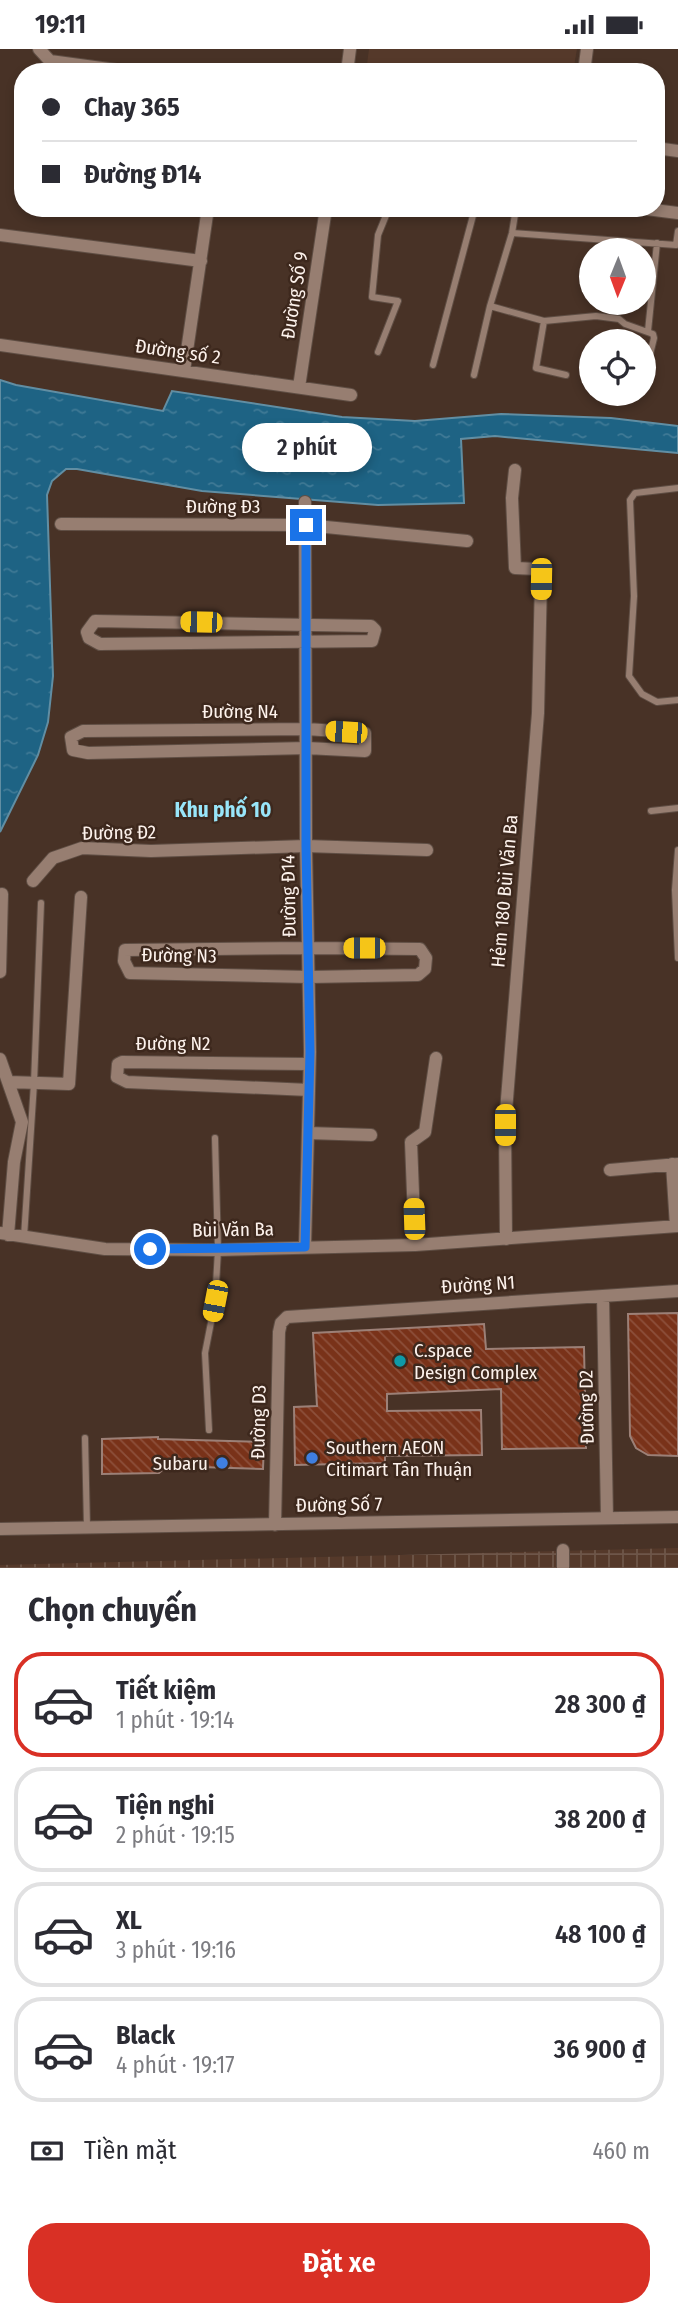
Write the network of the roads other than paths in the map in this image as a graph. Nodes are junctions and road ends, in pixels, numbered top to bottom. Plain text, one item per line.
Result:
1 (207, 217) edge
2 (325, 217) edge
3 (385, 217) edge
4 (473, 217) edge
5 (515, 217) edge
6 (678, 231) edge
7 (512, 233) junction
8 (0, 235) edge
9 (657, 243) junction
10 (201, 261) junction
11 (490, 306) junction
12 (544, 321) junction
13 (641, 329) edge
14 (648, 329) edge
15 (0, 345) edge
16 (378, 352) dead end
17 (433, 365) dead end
18 (184, 371) junction
19 (474, 375) dead end
20 (566, 375) dead end
21 (299, 387) junction
22 (351, 395) dead end
23 (515, 470) dead end
24 (678, 488) edge
25 (305, 502) dead end
26 (61, 524) dead end
27 (306, 525) junction
28 (467, 541) dead end
29 (307, 624) junction
30 (307, 641) junction
31 (678, 700) edge
32 (307, 729) junction
33 (307, 748) junction
34 (678, 808) edge
35 (651, 811) dead end
36 (306, 846) junction
37 (427, 849) dead end
38 (678, 851) edge
39 (33, 881) dead end
40 (2, 894) dead end
41 (81, 897) dead end
42 (41, 903) dead end
43 (309, 948) junction
44 (678, 958) edge
45 (0, 972) edge
46 (309, 978) junction
47 (436, 1058) dead end
48 (0, 1059) edge
49 (310, 1064) junction
50 (9, 1082) junction
51 (34, 1083) junction
52 (309, 1090) junction
53 (308, 1133) junction
54 (371, 1135) dead end
55 (215, 1138) dead end
56 (675, 1164) edge
57 (610, 1170) dead end
58 (677, 1226) edge
59 (4, 1234) edge
60 (24, 1237) junction
61 (506, 1239) junction
62 (415, 1245) junction
63 (305, 1247) junction
64 (218, 1250) junction
65 (678, 1291) edge
66 (603, 1296) junction
67 (282, 1320) joint
68 (209, 1430) dead end
69 (85, 1438) dead end
70 (678, 1517) edge
71 (607, 1518) junction
72 (275, 1525) junction
73 (87, 1527) junction
74 (0, 1529) edge
75 (563, 1550) dead end
76 (563, 1568) edge

1 - 10 street
2 - 21 street, Đường Số 9
3 - 16 lane
4 - 17 lane
5 - 7 lane
6 - 9 lane
7 - 9 lane
7 - 11 lane
8 - 10 street
9 - 14 lane
10 - 18 street
11 - 12 lane
11 - 19 lane
12 - 13 lane
12 - 20 lane
15 - 18 street, Đường số 2
18 - 21 street, Đường số 2
21 - 22 street, Đường số 2
23 - 61 street, Hẻm 180 Bùi Văn Ba
24 - 31 lane
25 - 27 street, Đường Đ14
26 - 27 street, Đường Đ3
27 - 28 street, Đường Đ3
27 - 29 street, Đường Đ14
29 - 30 street, Đường Đ14
29 - 30 street
29 - 30 street
30 - 32 street, Đường Đ14
32 - 33 street, Đường Đ14
32 - 33 street, Đường N4
32 - 33 street, Đường N4
33 - 36 street, Đường Đ14
34 - 35 lane
36 - 37 street, Đường Đ2
36 - 39 street, Đường Đ2
36 - 43 street, Đường Đ14
38 - 44 lane
40 - 45 street
41 - 51 street
42 - 51 lane
43 - 46 street, Đường Đ14
43 - 46 street
43 - 46 street, Đường N3
46 - 49 street, Đường Đ14
47 - 62 street
48 - 50 street
49 - 52 street, Đường Đ14
49 - 52 street, Đường N2
50 - 51 street
50 - 59 street
51 - 60 lane
52 - 53 street, Đường Đ14
53 - 54 street
53 - 63 street, Đường Đ14
55 - 64 lane
56 - 57 street
56 - 58 street
58 - 61 street, Bùi Văn Ba
59 - 60 street, Bùi Văn Ba
60 - 64 street, Bùi Văn Ba
61 - 62 street, Bùi Văn Ba
62 - 63 street, Bùi Văn Ba
63 - 64 street, Bùi Văn Ba
64 - 68 lane
65 - 66 street, Đường N1
66 - 67 street, Đường N1
66 - 71 street, Đường D2
67 - 72 street, Đường D3
69 - 73 lane
70 - 71 street, Đường Số 7
71 - 72 street, Đường Số 7
72 - 73 street, Đường Số 7
73 - 74 street, Đường Số 7
75 - 76 street

